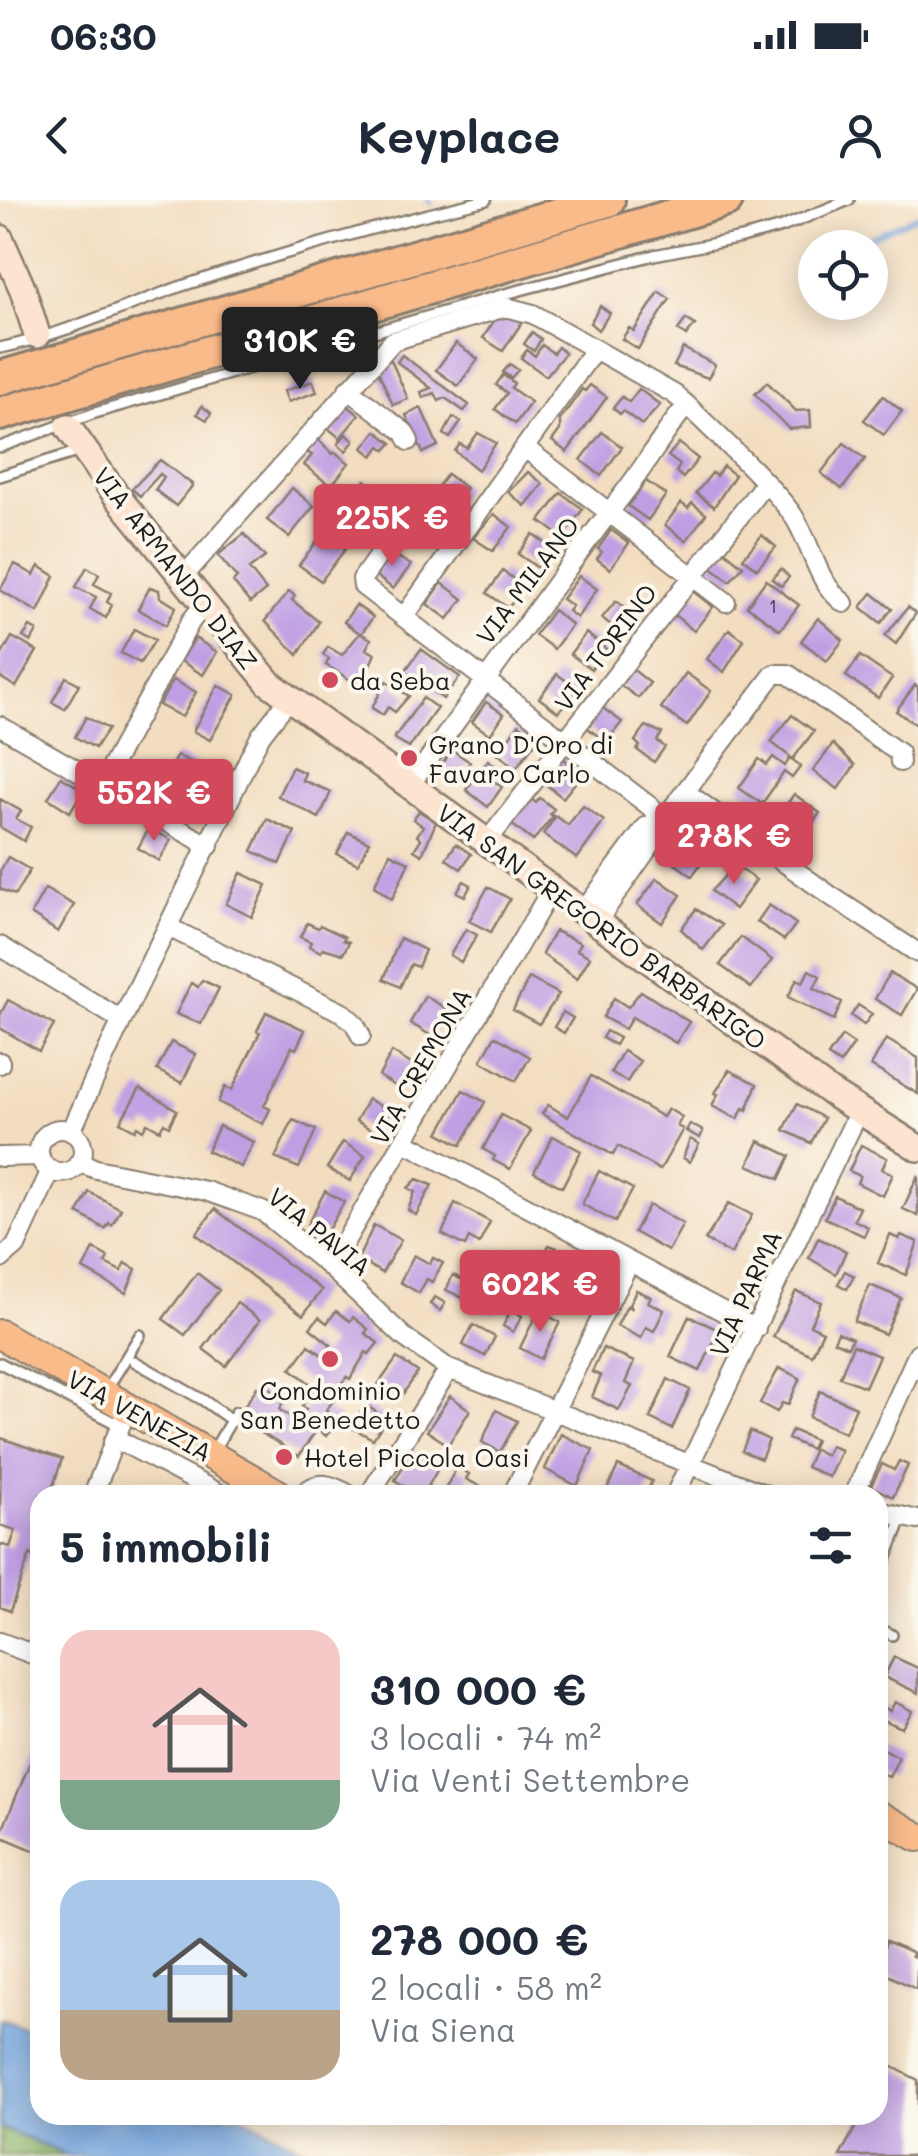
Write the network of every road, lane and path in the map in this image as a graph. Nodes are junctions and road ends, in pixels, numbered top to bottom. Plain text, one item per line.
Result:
1 (486, 200) edge
2 (608, 200) edge
3 (726, 200) edge
4 (849, 200) edge
5 (0, 238) edge
6 (37, 334) dead end
7 (0, 348) edge
8 (594, 350) junction
9 (0, 378) edge
10 (348, 389) junction
11 (688, 405) junction
12 (0, 414) edge
13 (68, 427) dead end
14 (409, 440) dead end
15 (0, 447) edge
16 (524, 448) junction
17 (83, 450) junction
18 (0, 476) edge
19 (765, 483) junction
20 (608, 512) junction
21 (399, 526) dead end
22 (692, 575) junction
23 (182, 578) junction
24 (726, 602) dead end
25 (844, 603) dead end
26 (204, 605) junction
27 (404, 618) junction
28 (486, 681) junction
29 (288, 700) junction
30 (0, 726) edge
31 (564, 742) junction
32 (900, 762) dead end
33 (101, 785) junction
34 (410, 786) junction
35 (687, 793) junction
36 (664, 818) junction
37 (486, 842) junction
38 (209, 846) junction
39 (551, 890) junction
40 (589, 918) junction
41 (168, 927) junction
42 (0, 946) edge
43 (918, 953) edge
44 (121, 1020) junction
45 (361, 1036) dead end
46 (858, 1112) junction
47 (71, 1132) junction
48 (405, 1142) junction
49 (918, 1148) edge
50 (0, 1156) edge
51 (79, 1162) junction
52 (45, 1163) junction
53 (0, 1260) edge
54 (629, 1262) junction
55 (330, 1266) junction
56 (756, 1329) junction
57 (0, 1334) edge
58 (140, 1335) dead end
59 (918, 1353) edge
60 (134, 1361) dead end
61 (0, 1363) edge
62 (449, 1368) junction
63 (64, 1382) junction
64 (554, 1412) junction
65 (116, 1418) junction
66 (211, 1454) junction
67 (690, 1466) junction
68 (96, 1485) edge
69 (203, 1485) edge
70 (263, 1485) edge
71 (375, 1485) edge
72 (517, 1485) edge
73 (681, 1485) edge
74 (740, 1485) edge
75 (859, 1485) edge
76 (910, 1518) edge
77 (888, 1561) edge
78 (888, 1633) edge
79 (892, 1635) dead end
80 (0, 1642) edge
81 (30, 1648) edge
82 (888, 1820) edge
83 (918, 1837) edge

1 - 7 lane
2 - 9 highway
3 - 12 highway
4 - 15 lane
5 - 6 street
8 - 10 street
8 - 11 street
8 - 16 street
10 - 14 street
10 - 23 street
11 - 19 street
11 - 20 street, VIA MILANO
13 - 17 street, VIA ARMANDO DIAZ
16 - 20 street
16 - 27 street
17 - 18 lane
17 - 23 street, VIA ARMANDO DIAZ
19 - 22 street, VIA TORINO
19 - 25 street
20 - 22 street
20 - 28 street, VIA MILANO
21 - 27 street
22 - 24 street
22 - 31 street, VIA TORINO
23 - 26 street, VIA ARMANDO DIAZ
26 - 29 street, VIA ARMANDO DIAZ
26 - 33 street
27 - 28 street
28 - 31 street
28 - 34 street, VIA MILANO
29 - 34 street, VIA SAN GREGORIO BARBARIGO
29 - 38 street
30 - 33 street
31 - 36 street
31 - 37 street, VIA TORINO
32 - 35 street
33 - 38 street
34 - 37 street, VIA SAN GREGORIO BARBARIGO
35 - 36 street
35 - 43 street
36 - 40 street
37 - 39 street, VIA SAN GREGORIO BARBARIGO
38 - 41 street
39 - 40 street, VIA SAN GREGORIO BARBARIGO
39 - 48 street, VIA CREMONA
40 - 46 street, VIA SAN GREGORIO BARBARIGO
41 - 44 street
41 - 45 street
42 - 44 street
44 - 47 street
46 - 49 street, VIA SAN GREGORIO BARBARIGO
46 - 56 street, VIA PARMA
47 - 51 street
47 - 52 street
48 - 54 street
48 - 55 street, VIA CREMONA
50 - 52 street
51 - 52 street
51 - 55 street, VIA PAVIA
52 - 53 street
54 - 56 street
54 - 64 street
55 - 62 street, VIA PAVIA
56 - 67 street, VIA PARMA
57 - 63 main road, VIA VENEZIA
58 - 65 lane
59 - 75 street
60 - 66 lane
61 - 63 lane
62 - 64 street, VIA PAVIA
62 - 71 street
63 - 65 main road, VIA VENEZIA
64 - 67 street, VIA PAVIA
64 - 72 street
65 - 66 main road, VIA VENEZIA
65 - 68 street
65 - 69 street, VIA VENEZIA
66 - 70 main road, VIA VENEZIA
67 - 73 street, VIA PARMA
67 - 74 street, VIA PAVIA
76 - 77 lane
78 - 79 lane
80 - 81 street
82 - 83 main road

